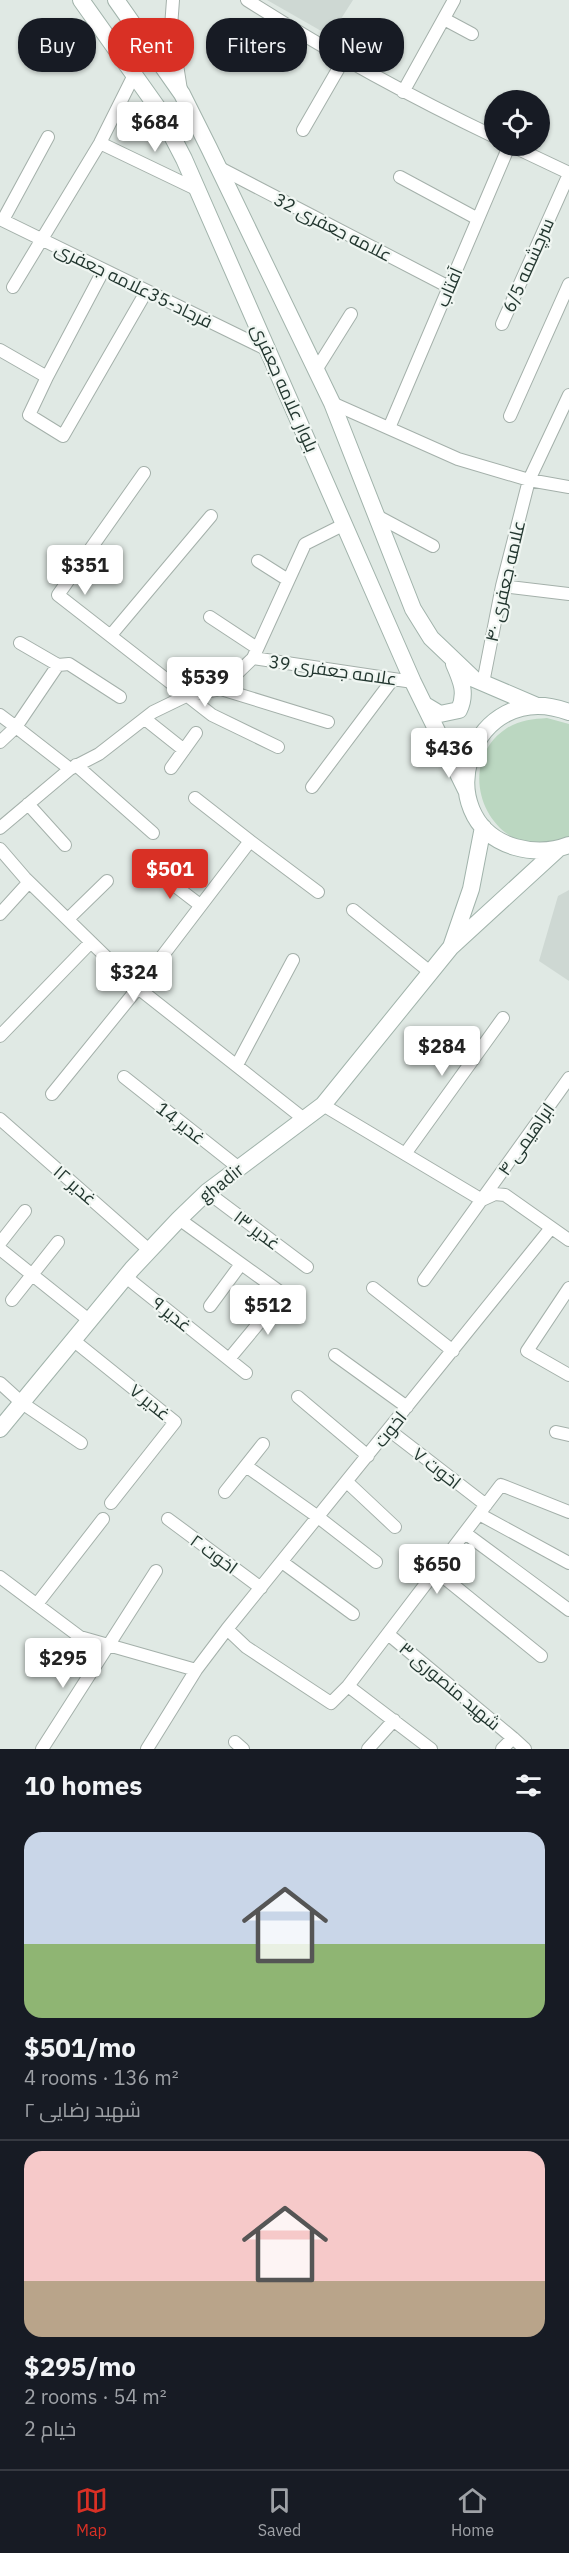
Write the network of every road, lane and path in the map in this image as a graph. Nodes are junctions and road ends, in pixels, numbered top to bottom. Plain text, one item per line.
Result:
1 (81, 0) edge
2 (116, 0) edge
3 (173, 0) edge
4 (247, 0) edge
5 (454, 0) edge
6 (276, 18) edge
7 (444, 18) junction
8 (472, 34) dead end
9 (336, 72) edge
10 (367, 72) edge
11 (134, 75) junction
12 (403, 92) junction
13 (182, 94) junction
14 (303, 130) dead end
15 (484, 132) edge
16 (48, 137) dead end
17 (100, 143) junction
18 (506, 156) edge
19 (532, 156) edge
20 (218, 168) junction
21 (569, 173) edge
22 (400, 177) dead end
23 (198, 190) junction
24 (1, 219) edge
25 (478, 219) junction
26 (40, 239) junction
27 (103, 271) junction
28 (569, 284) edge
29 (13, 287) dead end
30 (449, 287) junction
31 (146, 292) junction
32 (351, 314) dead end
33 (502, 324) dead end
34 (0, 350) edge
35 (268, 350) junction
36 (316, 370) junction
37 (47, 377) junction
38 (569, 395) edge
39 (332, 403) junction
40 (510, 416) dead end
41 (389, 428) junction
42 (144, 473) dead end
43 (529, 480) junction
44 (569, 487) edge
45 (211, 516) dead end
46 (376, 516) junction
47 (345, 524) junction
48 (433, 546) dead end
49 (258, 561) dead end
50 (288, 580) junction
51 (502, 586) junction
52 (569, 594) edge
53 (210, 617) dead end
54 (111, 635) junction
55 (20, 643) dead end
56 (255, 653) junction
57 (453, 662) junction
58 (58, 665) junction
59 (393, 679) junction
60 (413, 681) junction
61 (483, 683) junction
62 (221, 689) junction
63 (186, 696) junction
64 (120, 697) dead end
65 (425, 705) junction
66 (535, 705) junction
67 (569, 712) edge
68 (0, 715) edge
69 (145, 719) junction
70 (328, 722) dead end
71 (16, 727) junction
72 (196, 734) dead end
73 (0, 742) edge
74 (278, 747) dead end
75 (184, 750) junction
76 (73, 767) junction
77 (171, 768) dead end
78 (312, 787) dead end
79 (466, 790) junction
80 (195, 798) dead end
81 (28, 804) junction
82 (483, 827) junction
83 (0, 828) edge
84 (153, 833) dead end
85 (250, 841) junction
86 (65, 845) dead end
87 (564, 847) edge
88 (0, 849) edge
89 (157, 872) dead end
90 (107, 881) dead end
91 (30, 882) junction
92 (318, 892) dead end
93 (200, 905) junction
94 (353, 910) dead end
95 (0, 914) edge
96 (68, 919) junction
97 (91, 942) junction
98 (451, 947) junction
99 (292, 960) dead end
100 (430, 972) junction
101 (138, 988) junction
102 (503, 1018) dead end
103 (0, 1036) edge
104 (237, 1065) junction
105 (124, 1077) dead end
106 (569, 1078) edge
107 (52, 1094) dead end
108 (323, 1105) junction
109 (0, 1119) edge
110 (304, 1119) junction
111 (405, 1154) junction
112 (239, 1168) junction
113 (207, 1192) junction
114 (482, 1200) junction
115 (25, 1211) dead end
116 (179, 1219) junction
117 (551, 1228) junction
118 (569, 1240) edge
119 (58, 1242) dead end
120 (0, 1243) edge
121 (0, 1249) edge
122 (149, 1250) junction
123 (241, 1264) junction
124 (307, 1268) dead end
125 (32, 1274) junction
126 (126, 1277) junction
127 (424, 1280) dead end
128 (373, 1288) dead end
129 (569, 1288) edge
130 (12, 1300) dead end
131 (210, 1306) dead end
132 (90, 1320) junction
133 (73, 1340) junction
134 (453, 1351) junction
135 (334, 1355) dead end
136 (229, 1359) junction
137 (246, 1373) dead end
138 (569, 1375) edge
139 (0, 1383) edge
140 (298, 1397) dead end
141 (22, 1403) junction
142 (407, 1407) junction
143 (0, 1429) edge
144 (389, 1430) junction
145 (81, 1443) dead end
146 (263, 1444) dead end
147 (368, 1456) junction
148 (246, 1466) junction
149 (347, 1482) junction
150 (225, 1492) dead end
151 (111, 1503) dead end
152 (483, 1510) junction
153 (569, 1512) edge
154 (318, 1517) junction
155 (103, 1519) dead end
156 (168, 1519) dead end
157 (395, 1527) dead end
158 (465, 1533) junction
159 (282, 1562) junction
160 (376, 1562) dead end
161 (569, 1563) edge
162 (156, 1571) dead end
163 (436, 1571) junction
164 (0, 1577) edge
165 (261, 1588) junction
166 (37, 1604) junction
167 (569, 1611) edge
168 (353, 1614) dead end
169 (227, 1629) junction
170 (388, 1634) junction
171 (109, 1644) junction
172 (541, 1656) dead end
173 (196, 1670) junction
174 (348, 1686) junction
175 (394, 1720) junction
176 (513, 1738) junction
177 (42, 1749) edge
178 (147, 1749) edge
179 (368, 1749) edge
180 (431, 1749) edge
181 (502, 1749) edge
182 (525, 1749) edge

1 - 11 main road, بلوار علامه جعفری
2 - 13 main road, بلوار علامه جعفری
3 - 13 street
4 - 6 street
5 - 7 street
7 - 8 street
7 - 12 street
9 - 14 street
10 - 12 street
11 - 17 street
11 - 23 main road, بلوار علامه جعفری
12 - 15 street
13 - 20 main road, بلوار علامه جعفری
16 - 24 street
17 - 23 street
17 - 26 street
18 - 25 street, آفتاب
19 - 21 street
20 - 30 street, علامه جعفری 32
20 - 36 main road, بلوار علامه جعفری
21 - 33 street, سرچشمه 6/5
22 - 25 street
23 - 35 main road, بلوار علامه جعفری
24 - 26 street, فرجاد-35علامه جعفری
25 - 30 street, آفتاب
26 - 27 street, فرجاد-35علامه جعفری
26 - 29 street
27 - 31 street, فرجاد-35علامه جعفری
27 - 37 street
28 - 40 street
30 - 41 street, آفتاب
31 - 35 street, فرجاد-35علامه جعفری
31 - 37 street
32 - 36 street
34 - 37 street
35 - 47 main road, بلوار علامه جعفری
36 - 39 main road, بلوار علامه جعفری
38 - 43 street, علامه جعفری ۴۰
39 - 41 street
39 - 46 main road, بلوار علامه جعفری
41 - 43 street
42 - 54 street
43 - 44 street
43 - 51 street, علامه جعفری ۴۰
45 - 54 street
46 - 48 street
46 - 57 main road, بلوار علامه جعفری
47 - 50 street
47 - 60 main road, بلوار علامه جعفری
49 - 50 street
50 - 56 street
51 - 52 street
51 - 61 street, علامه جعفری ۴۰
53 - 56 street
54 - 63 street
55 - 58 street
56 - 59 street, علامه جعفری 39
56 - 62 street
57 - 61 main road, بلوار علامه جعفری
57 - 65 main road
58 - 64 street
58 - 71 street
59 - 60 street, علامه جعفری 39
59 - 78 street
60 - 65 main road, بلوار علامه جعفری
61 - 66 main road, بلوار علامه جعفری
62 - 63 street
62 - 70 street
63 - 69 street
63 - 74 street
65 - 79 main road, بلوار علامه جعفری
66 - 67 main road
66 - 79 main road
68 - 71 street
69 - 75 street
69 - 76 street
71 - 73 street
71 - 76 street
72 - 75 street
75 - 77 street
76 - 81 street
76 - 84 street
79 - 82 main road, بلوار علامه جعفری
80 - 85 street
81 - 83 street
81 - 86 street
82 - 87 main road
82 - 98 main road
85 - 92 street
85 - 93 street
87 - 98 main road
88 - 91 street
89 - 93 street
90 - 96 street
91 - 95 street
91 - 96 street
93 - 101 street
94 - 100 street
96 - 97 street
97 - 101 street
97 - 103 street
98 - 100 main road, ghadir
99 - 104 street
100 - 108 main road, ghadir
101 - 104 street
101 - 107 street
102 - 111 street
104 - 110 street
105 - 112 street, غدیر 14
106 - 114 street, ابراهیمی ۴
108 - 110 main road, ghadir
108 - 111 street
109 - 122 street, غدیر ۱۲
110 - 112 main road, ghadir
111 - 114 street
112 - 113 main road, ghadir
113 - 116 main road, ghadir
113 - 124 street, غدیر ۱۳
114 - 117 street
114 - 127 street, ابراهیمی ۴
115 - 120 street
116 - 122 main road, ghadir
116 - 123 street
117 - 118 street
117 - 134 street, اخوت
119 - 125 street
121 - 125 street
122 - 126 main road, ghadir
123 - 131 street
123 - 136 street
125 - 130 street
125 - 132 street
126 - 132 main road, ghadir
126 - 136 street, غدیر ۹
128 - 134 street
129 - 138 street
132 - 133 main road, ghadir
133 - 141 main road, ghadir
133 - 151 street, غدیر ۷
134 - 142 street, اخوت
135 - 142 street
136 - 137 street, غدیر ۹
139 - 141 street
140 - 147 street
141 - 143 main road, ghadir
141 - 145 street
142 - 144 street, اخوت
144 - 147 street, اخوت
144 - 152 street, اخوت ۷
146 - 148 street
147 - 149 street, اخوت
148 - 150 street
148 - 154 street
149 - 154 street, اخوت
149 - 157 street
152 - 153 street
152 - 158 street
152 - 161 street, اخوت ۷
154 - 159 street, اخوت
154 - 160 street
155 - 166 street
156 - 165 street, اخوت ۲
158 - 163 street
158 - 167 street
159 - 165 street, اخوت
159 - 168 street
162 - 171 street
163 - 170 street
163 - 172 street
164 - 166 street
165 - 169 street, اخوت
166 - 171 street
169 - 173 street, اخوت
169 - 174 street
170 - 174 street
170 - 176 street, شهید منصوری ۳
171 - 173 street
171 - 177 street
173 - 178 street, اخوت
174 - 175 street
175 - 179 street
175 - 180 street
176 - 181 street
176 - 182 street, شهید منصوری ۳

